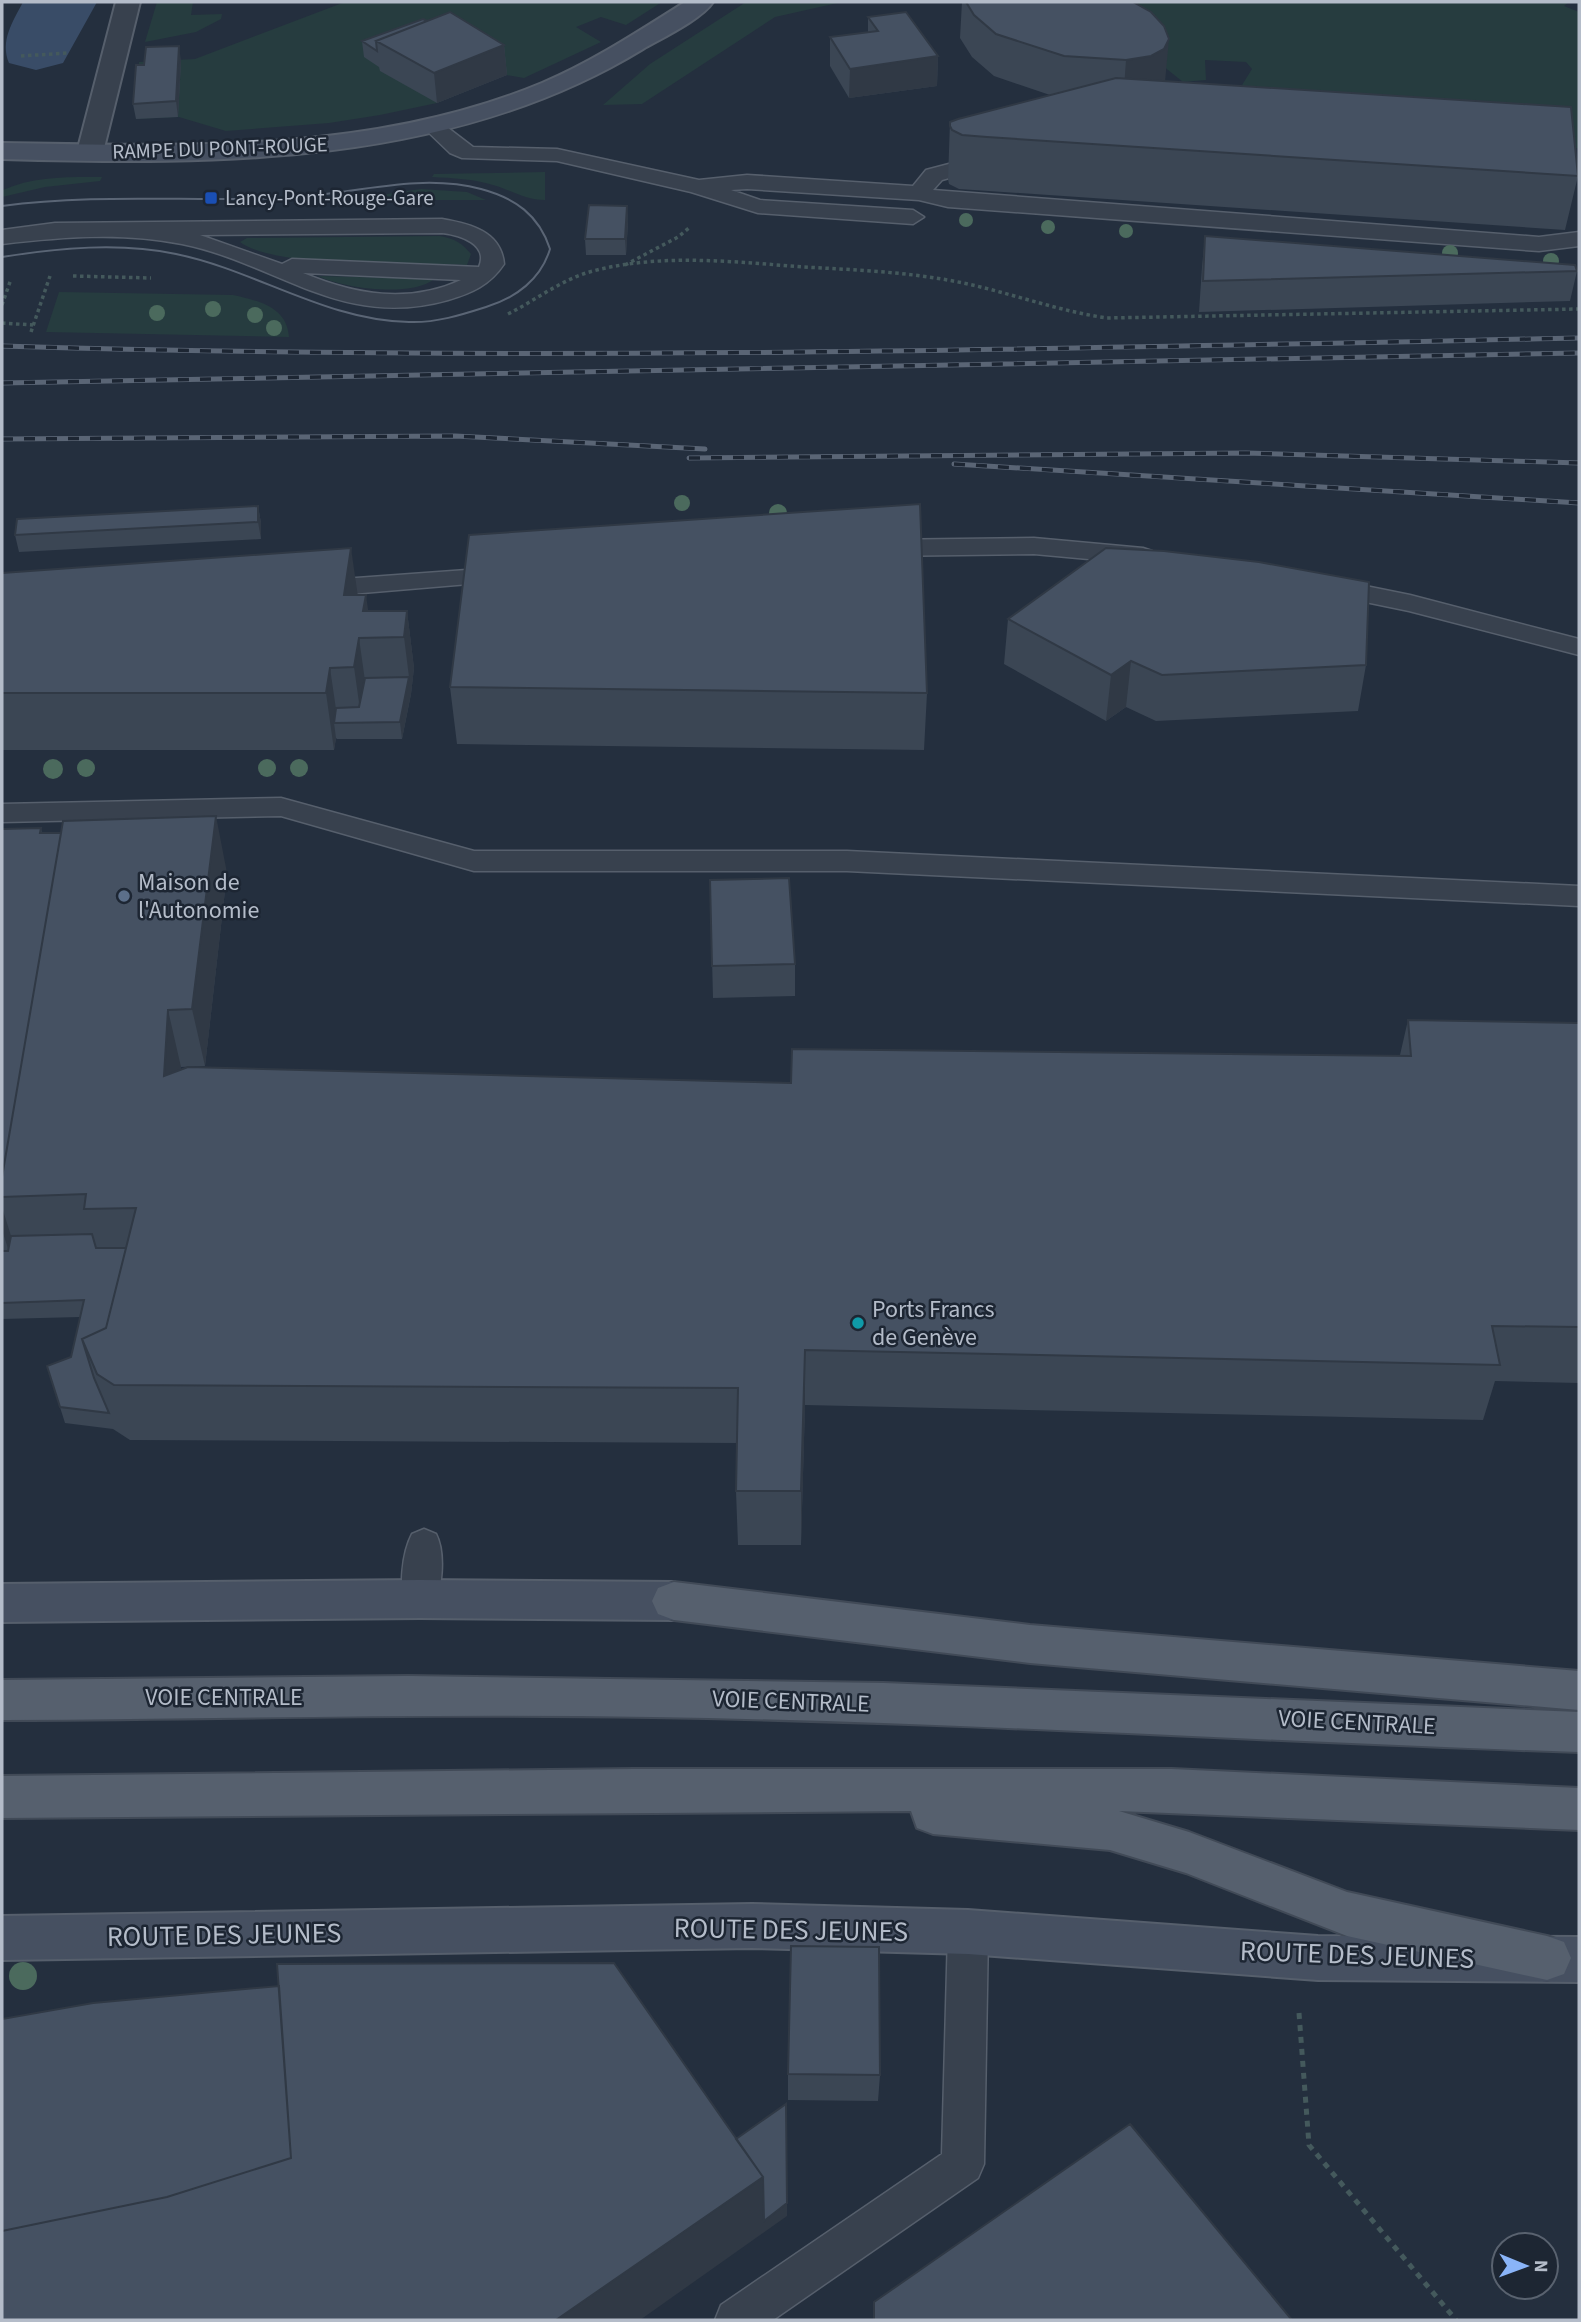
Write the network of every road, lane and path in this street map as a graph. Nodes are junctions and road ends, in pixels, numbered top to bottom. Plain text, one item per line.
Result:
1 (128, 2) edge
2 (701, 2) edge
3 (55, 52) dead end
4 (22, 56) dead end
5 (432, 125) junction
6 (2, 151) edge
7 (90, 152) junction
8 (1010, 154) edge
9 (699, 187) junction
10 (919, 193) junction
11 (913, 217) dead end
12 (127, 230) junction
13 (2, 237) edge
14 (1579, 239) edge
15 (232, 253) junction
16 (621, 267) junction
17 (488, 274) junction
18 (50, 276) junction
19 (59, 276) dead end
20 (67, 276) dead end
21 (37, 277) dead end
22 (2, 278) edge
23 (152, 278) dead end
24 (2, 305) edge
25 (1579, 309) edge
26 (497, 320) dead end
27 (2, 323) edge
28 (33, 325) junction
29 (31, 332) dead end
30 (856, 550) edge
31 (1164, 559) edge
32 (529, 574) edge
33 (1308, 582) edge
34 (294, 591) edge
35 (1579, 647) edge
36 (2, 813) edge
37 (1579, 896) edge
38 (424, 1544) dead end
39 (420, 1600) junction
40 (674, 1601) joint
41 (2, 1604) edge
42 (1579, 1691) edge
43 (2, 1700) edge
44 (1579, 1732) edge
45 (634, 1790) junction
46 (2, 1797) edge
47 (1579, 1809) edge
48 (968, 1932) junction
49 (2, 1938) edge
50 (1294, 1956) junction
51 (1563, 1959) edge
52 (736, 2320) edge
53 (1456, 2320) edge

1 - 7 street
2 - 5 street, RAMPE DU PONT-ROUGE
3 - 4 path
5 - 7 street, RAMPE DU PONT-ROUGE
5 - 9 lane
6 - 7 street, RAMPE DU PONT-ROUGE
8 - 10 lane
9 - 10 lane
9 - 11 lane
9 - 16 path
10 - 14 lane
12 - 13 lane
12 - 15 lane
12 - 17 lane
15 - 17 lane
15 - 17 lane
16 - 25 path
16 - 26 path
18 - 19 path
18 - 21 path
18 - 28 path
20 - 23 path
22 - 24 path
27 - 28 path
28 - 29 path
30 - 31 lane
32 - 34 lane
33 - 35 lane
36 - 37 lane
38 - 39 lane
39 - 40 street
39 - 41 street
40 - 42 main road
43 - 44 main road, VOIE CENTRALE
45 - 46 main road
45 - 47 main road
45 - 51 main road
48 - 49 street, ROUTE DES JEUNES
48 - 50 street, ROUTE DES JEUNES
48 - 52 lane
50 - 51 street, ROUTE DES JEUNES
50 - 53 path

